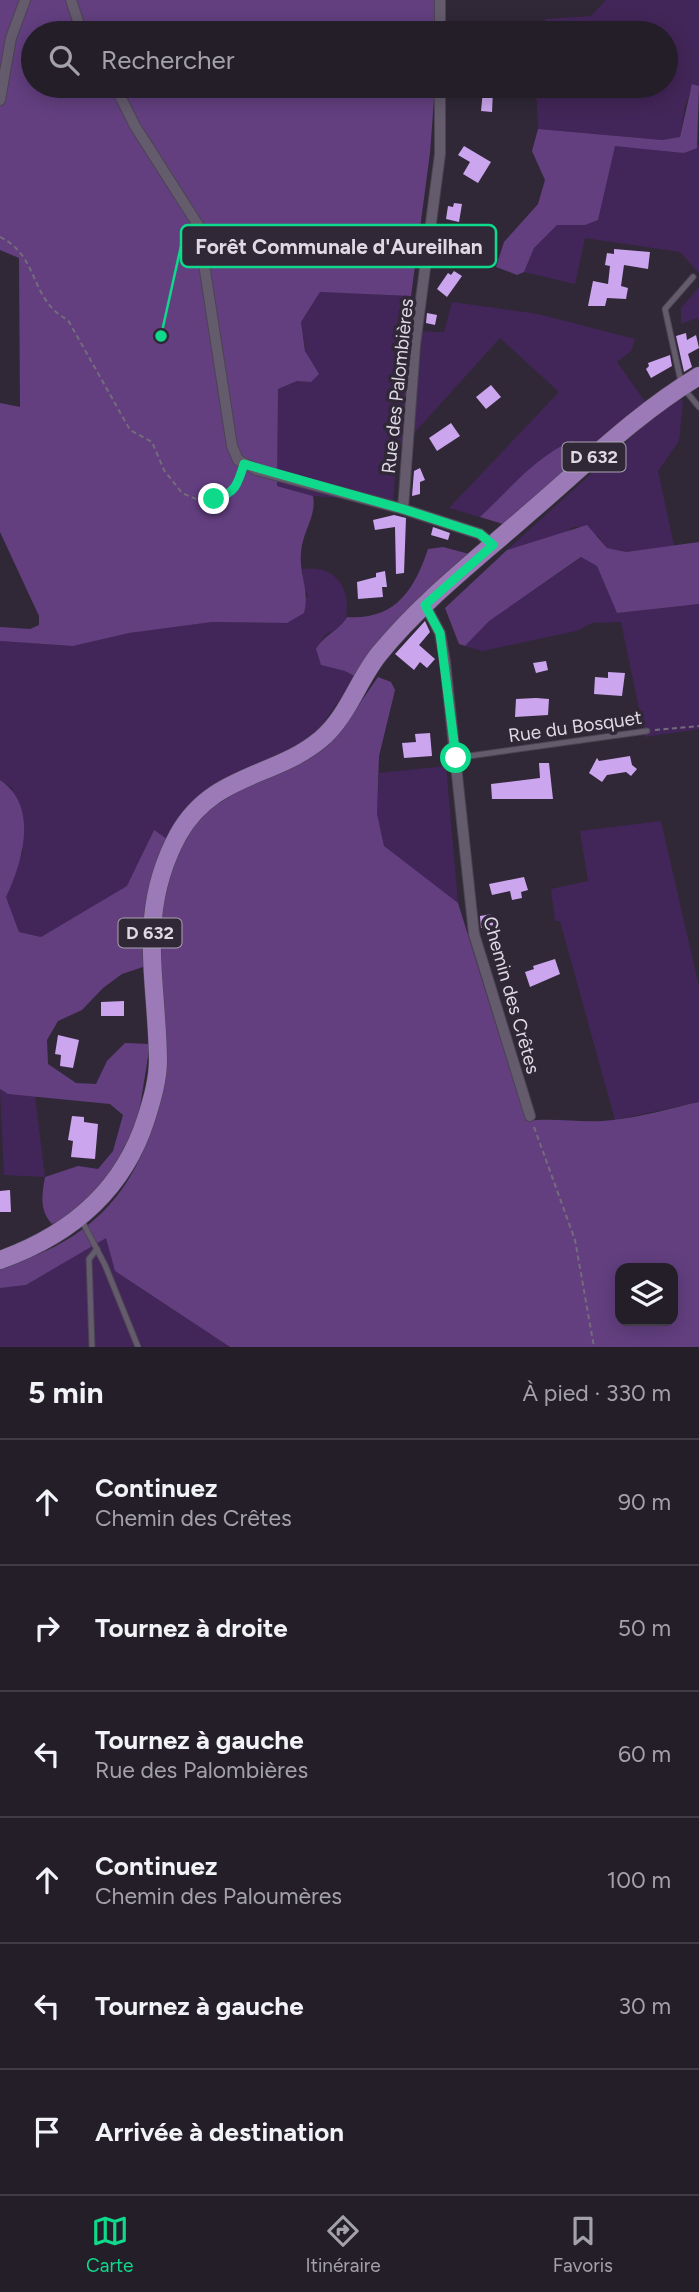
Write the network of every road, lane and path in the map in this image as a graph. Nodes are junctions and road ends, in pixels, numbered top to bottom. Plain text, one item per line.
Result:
1 (25, 0) edge
2 (71, 0) edge
3 (440, 0) edge
4 (78, 21) edge
5 (440, 21) edge
6 (121, 98) edge
7 (440, 98) edge
8 (0, 100) edge
9 (0, 237) edge
10 (693, 277) dead end
11 (699, 376) edge
12 (682, 386) junction
13 (699, 407) edge
14 (244, 464) junction
15 (403, 509) junction
16 (493, 545) junction
17 (425, 605) junction
18 (699, 726) edge
19 (647, 731) joint
20 (456, 758) junction
21 (530, 1116) joint
22 (80, 1219) junction
23 (97, 1249) junction
24 (0, 1260) edge
25 (92, 1347) edge
26 (138, 1347) edge
27 (594, 1347) edge

1 - 8 street
2 - 4 street
3 - 5 street
6 - 14 street
7 - 15 street, Rue des Palombières
9 - 14 path
10 - 12 lane
11 - 12 main road, D 632
12 - 13 lane
12 - 16 main road, D 632
14 - 15 street
15 - 16 street
16 - 17 main road, D 632
17 - 20 street, Chemin des Crêtes
17 - 22 main road, D 632
18 - 19 path, Rue du Bosquet
19 - 20 lane, Rue du Bosquet
20 - 21 street, Chemin des Crêtes
21 - 27 path
22 - 23 lane
22 - 24 main road, D 632
23 - 25 lane
23 - 26 lane

